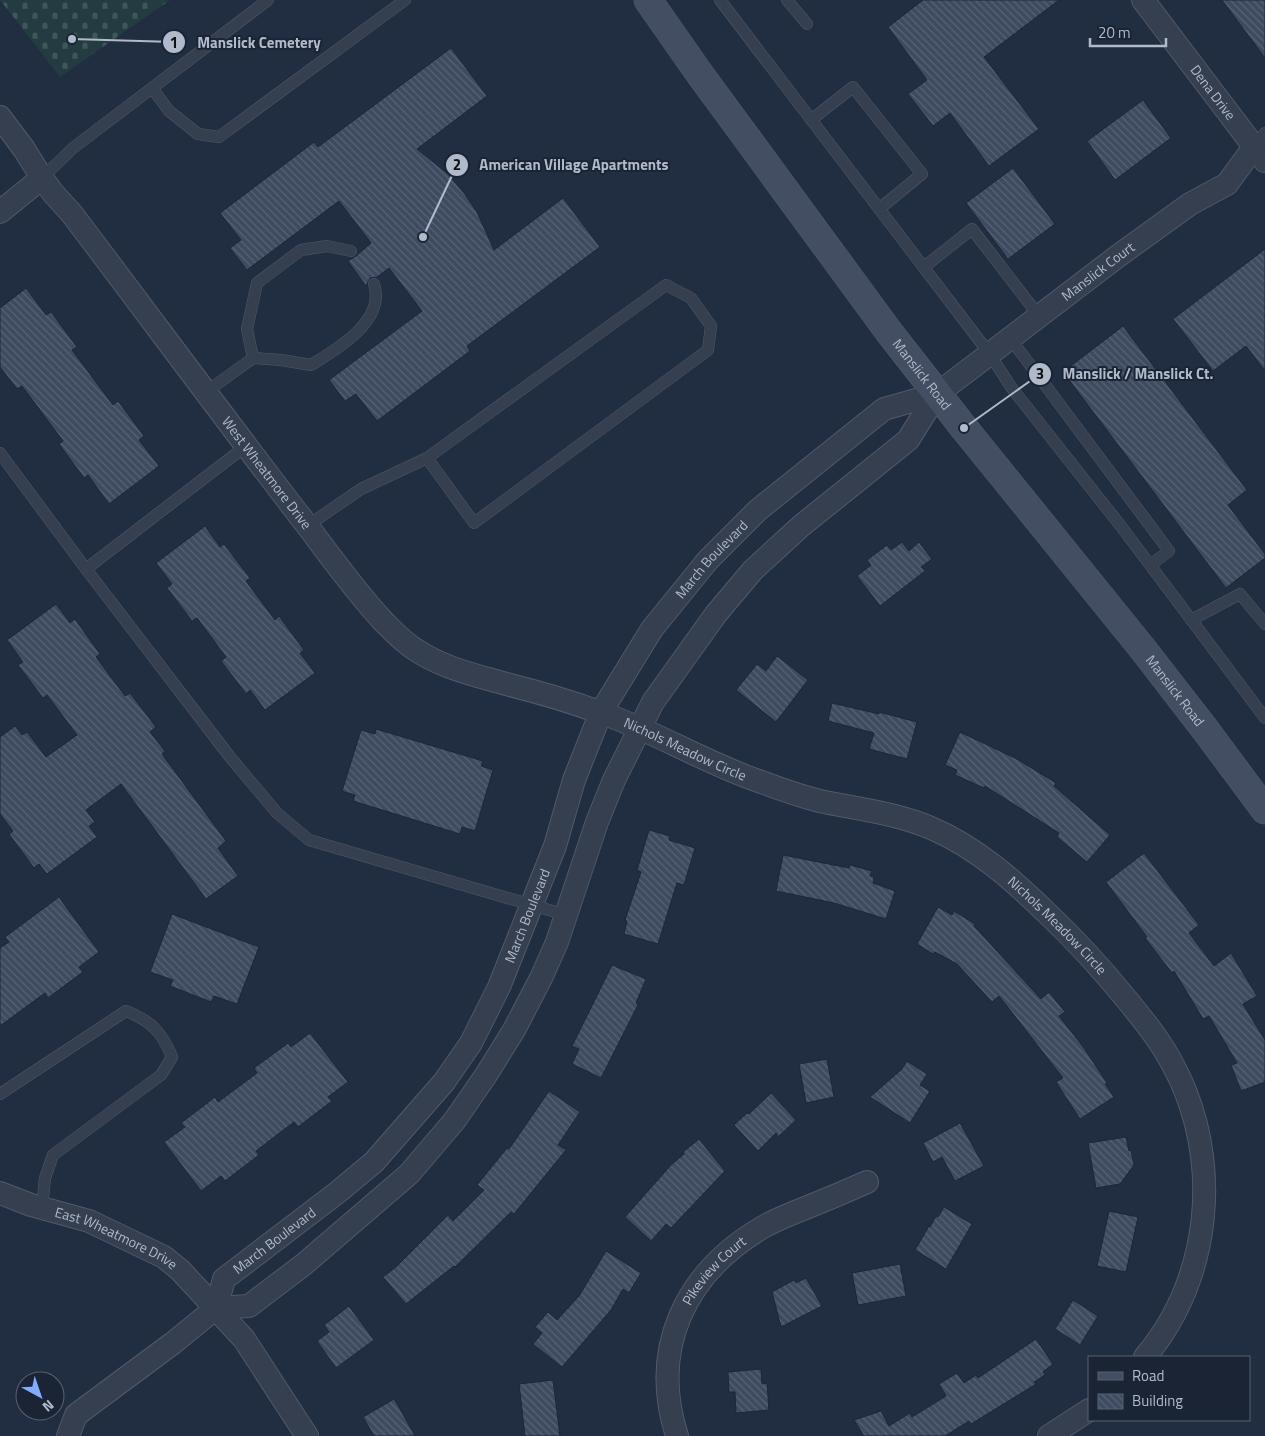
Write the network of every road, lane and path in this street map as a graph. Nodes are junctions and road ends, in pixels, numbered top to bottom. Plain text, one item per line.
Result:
1 (268, 0) edge
2 (405, 0) edge
3 (648, 0) edge
4 (720, 0) edge
5 (787, 0) edge
6 (1143, 0) edge
7 (807, 24) dead end
8 (152, 88) junction
9 (0, 116) edge
10 (811, 120) junction
11 (1261, 147) edge
12 (42, 178) junction
13 (879, 209) junction
14 (0, 212) edge
15 (351, 251) dead end
16 (924, 267) junction
17 (374, 284) dead end
18 (1039, 316) junction
19 (1010, 338) junction
20 (989, 353) junction
21 (253, 358) junction
22 (206, 392) junction
23 (937, 394) junction
24 (246, 446) junction
25 (0, 453) edge
26 (427, 458) junction
27 (307, 526) junction
28 (1150, 565) junction
29 (86, 569) junction
30 (1191, 620) junction
31 (1265, 624) edge
32 (609, 716) junction
33 (1264, 716) edge
34 (639, 727) junction
35 (1265, 810) edge
36 (532, 906) junction
37 (566, 915) junction
38 (0, 1094) edge
39 (867, 1182) dead end
40 (0, 1193) edge
41 (42, 1208) junction
42 (216, 1308) junction
43 (1147, 1356) edge
44 (1088, 1411) edge
45 (68, 1436) edge
46 (307, 1436) edge
47 (677, 1436) edge
48 (1049, 1436) edge

1 - 8 lane
2 - 8 lane
3 - 23 main road, Manslick Road
4 - 10 lane
5 - 7 lane
6 - 11 street, Dena Drive
8 - 12 lane
9 - 12 street, West Wheatmore Drive
10 - 13 lane
10 - 13 lane
11 - 18 street, Manslick Court
12 - 14 street
12 - 22 street, West Wheatmore Drive
13 - 16 lane
15 - 21 lane
16 - 18 lane
16 - 20 lane
17 - 21 lane
18 - 19 street, Manslick Court
19 - 20 street, Manslick Court
19 - 28 lane
20 - 23 street, Manslick Court
20 - 28 lane
21 - 22 lane
22 - 24 street, West Wheatmore Drive
23 - 32 street, March Boulevard
23 - 34 street
23 - 35 main road, Manslick Road
24 - 27 street, West Wheatmore Drive
24 - 29 lane
25 - 29 lane
26 - 26 lane
26 - 27 lane
27 - 32 street, West Wheatmore Drive
28 - 30 lane
29 - 36 lane
30 - 31 lane
30 - 33 lane
32 - 34 street, Nichols Meadow Circle
32 - 36 street, March Boulevard
34 - 37 street
34 - 43 street, Nichols Meadow Circle
36 - 37 lane
36 - 42 street, March Boulevard
37 - 42 street
38 - 41 lane
39 - 47 street, Pikeview Court
40 - 41 street, East Wheatmore Drive
41 - 42 street, East Wheatmore Drive
42 - 45 street
42 - 46 street
44 - 48 street

